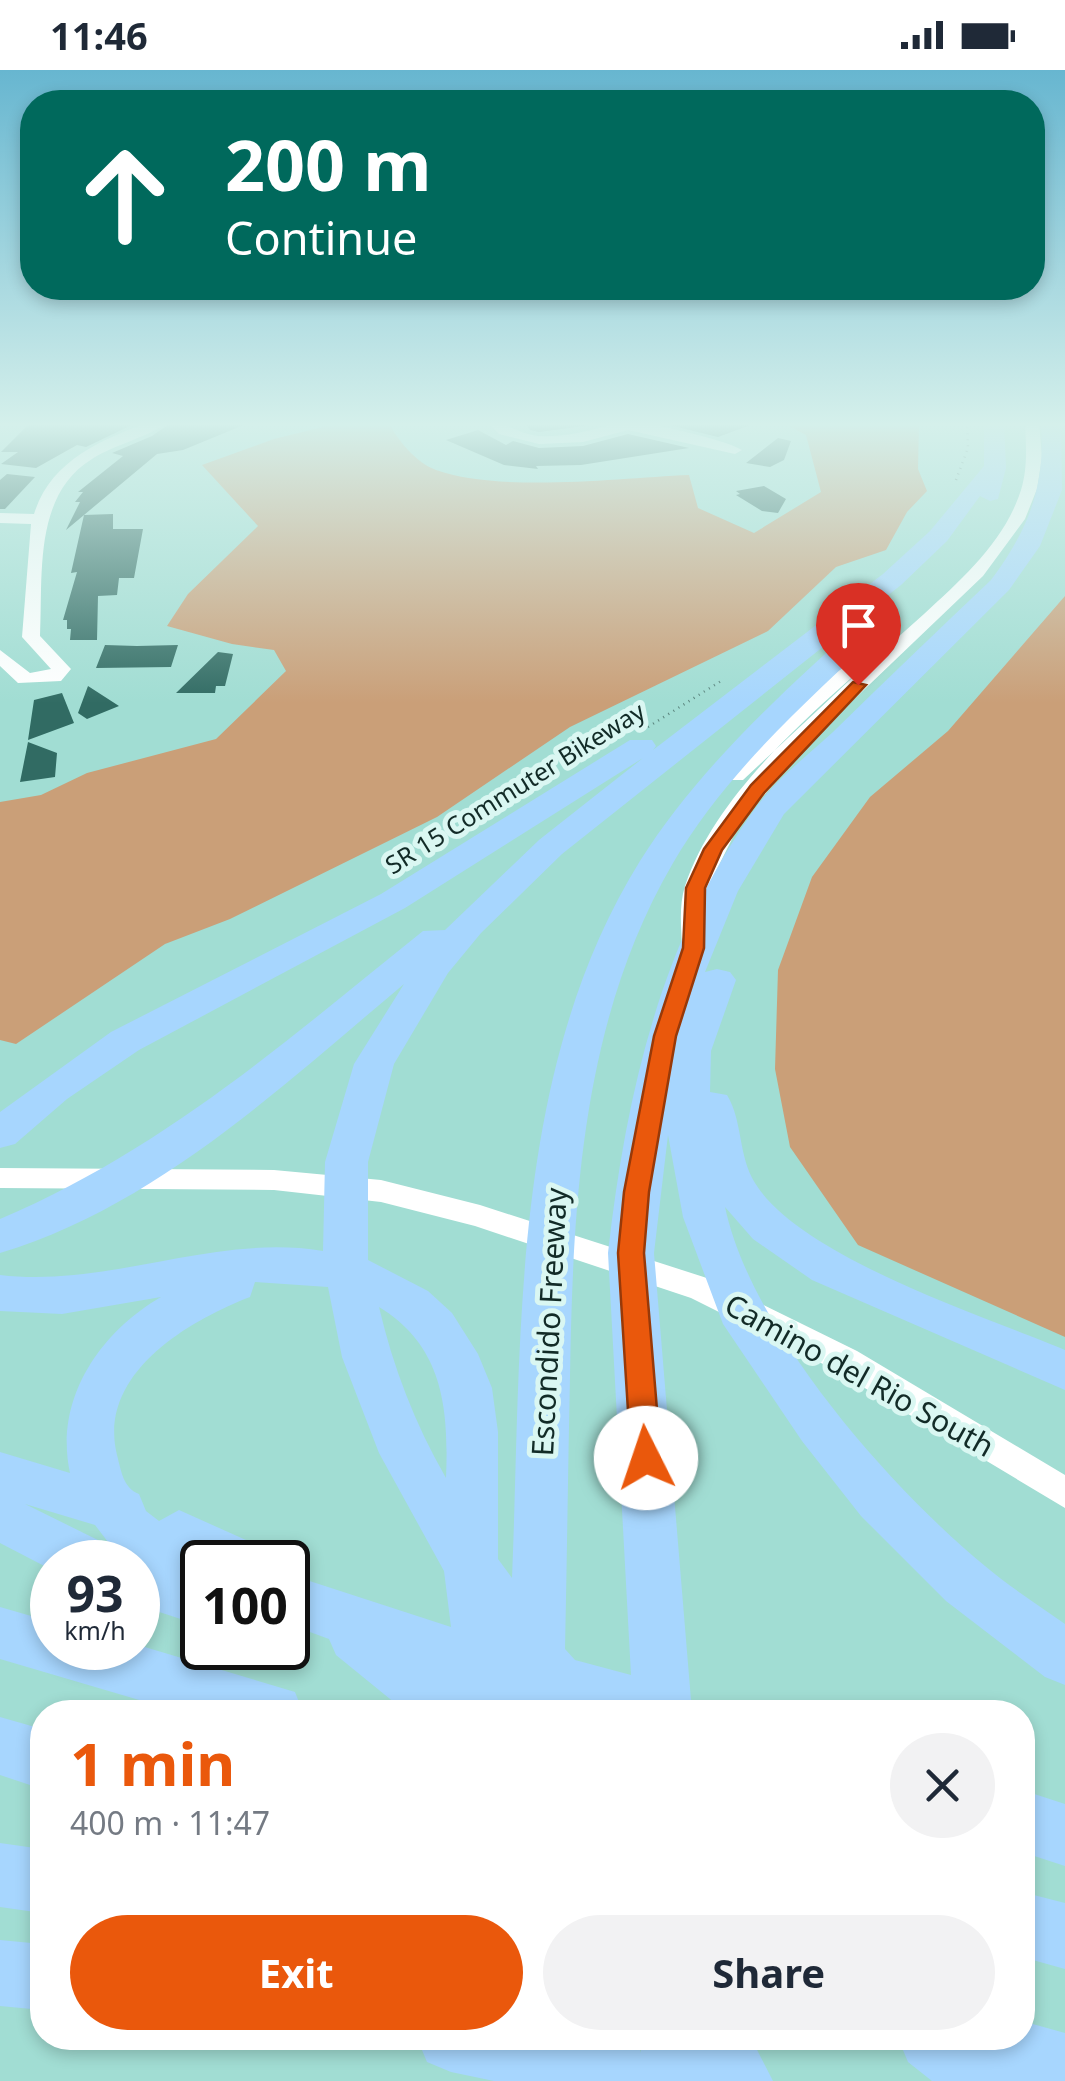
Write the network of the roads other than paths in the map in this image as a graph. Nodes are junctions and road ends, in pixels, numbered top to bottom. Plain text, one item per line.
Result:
1 (41, 516) edge
2 (952, 516) edge
3 (981, 516) edge
4 (1006, 516) edge
5 (1016, 516) edge
6 (1045, 516) edge
7 (0, 518) edge
8 (40, 519) junction
9 (31, 637) junction
10 (815, 640) junction
11 (0, 653) edge
12 (693, 808) junction
13 (497, 898) junction
14 (705, 964) junction
15 (0, 1134) edge
16 (0, 1178) edge
17 (0, 1237) edge
18 (549, 1239) junction
19 (302, 1267) junction
20 (0, 1293) edge
21 (1065, 1371) edge
22 (0, 1474) edge
23 (1065, 1493) edge
24 (0, 1518) edge
25 (44, 1540) edge
26 (192, 1540) edge
27 (180, 1558) edge
28 (310, 1603) edge
29 (310, 1609) edge
30 (310, 1628) edge
31 (0, 1633) edge
32 (417, 1644) junction
33 (1065, 1658) edge
34 (232, 1700) edge
35 (435, 1700) edge
36 (495, 1700) edge
37 (535, 1700) edge
38 (570, 1700) edge
39 (619, 1700) edge
40 (661, 1700) edge
41 (0, 1746) edge
42 (30, 1755) edge
43 (1035, 1825) edge
44 (1065, 1835) edge
45 (0, 1874) edge
46 (30, 1879) edge
47 (1035, 1928) edge
48 (1065, 1936) edge
49 (0, 1972) edge
50 (30, 1975) edge
51 (510, 2050) edge
52 (524, 2050) edge
53 (561, 2050) edge
54 (666, 2050) edge
55 (719, 2050) edge
56 (725, 2050) edge
57 (948, 2050) edge
58 (1004, 2050) edge
59 (1065, 2068) edge
60 (646, 2078) edge
61 (525, 2081) edge
62 (734, 2081) edge
63 (989, 2081) edge

1 - 8 street
2 - 10 highway
3 - 12 highway, Escondido Freeway
4 - 12 street
5 - 14 street
6 - 14 highway
7 - 8 street
8 - 9 street
9 - 11 street
9 - 11 street
10 - 13 highway
10 - 15 highway
12 - 18 highway, Escondido Freeway
13 - 17 highway
13 - 38 highway
14 - 21 highway
14 - 33 highway
14 - 40 highway
16 - 18 street, Camino del Rio South
18 - 23 street, Camino del Rio South
18 - 37 highway, Escondido Freeway
19 - 20 highway
19 - 27 highway
19 - 36 highway
22 - 26 highway
24 - 25 highway
28 - 32 highway
29 - 35 highway
30 - 32 highway
31 - 34 highway
32 - 39 highway
41 - 42 highway
43 - 44 highway
45 - 46 highway
47 - 48 highway
49 - 50 highway
51 - 60 highway
52 - 61 highway
53 - 60 highway
54 - 60 highway
55 - 62 highway
56 - 62 highway
57 - 63 highway
58 - 59 highway

